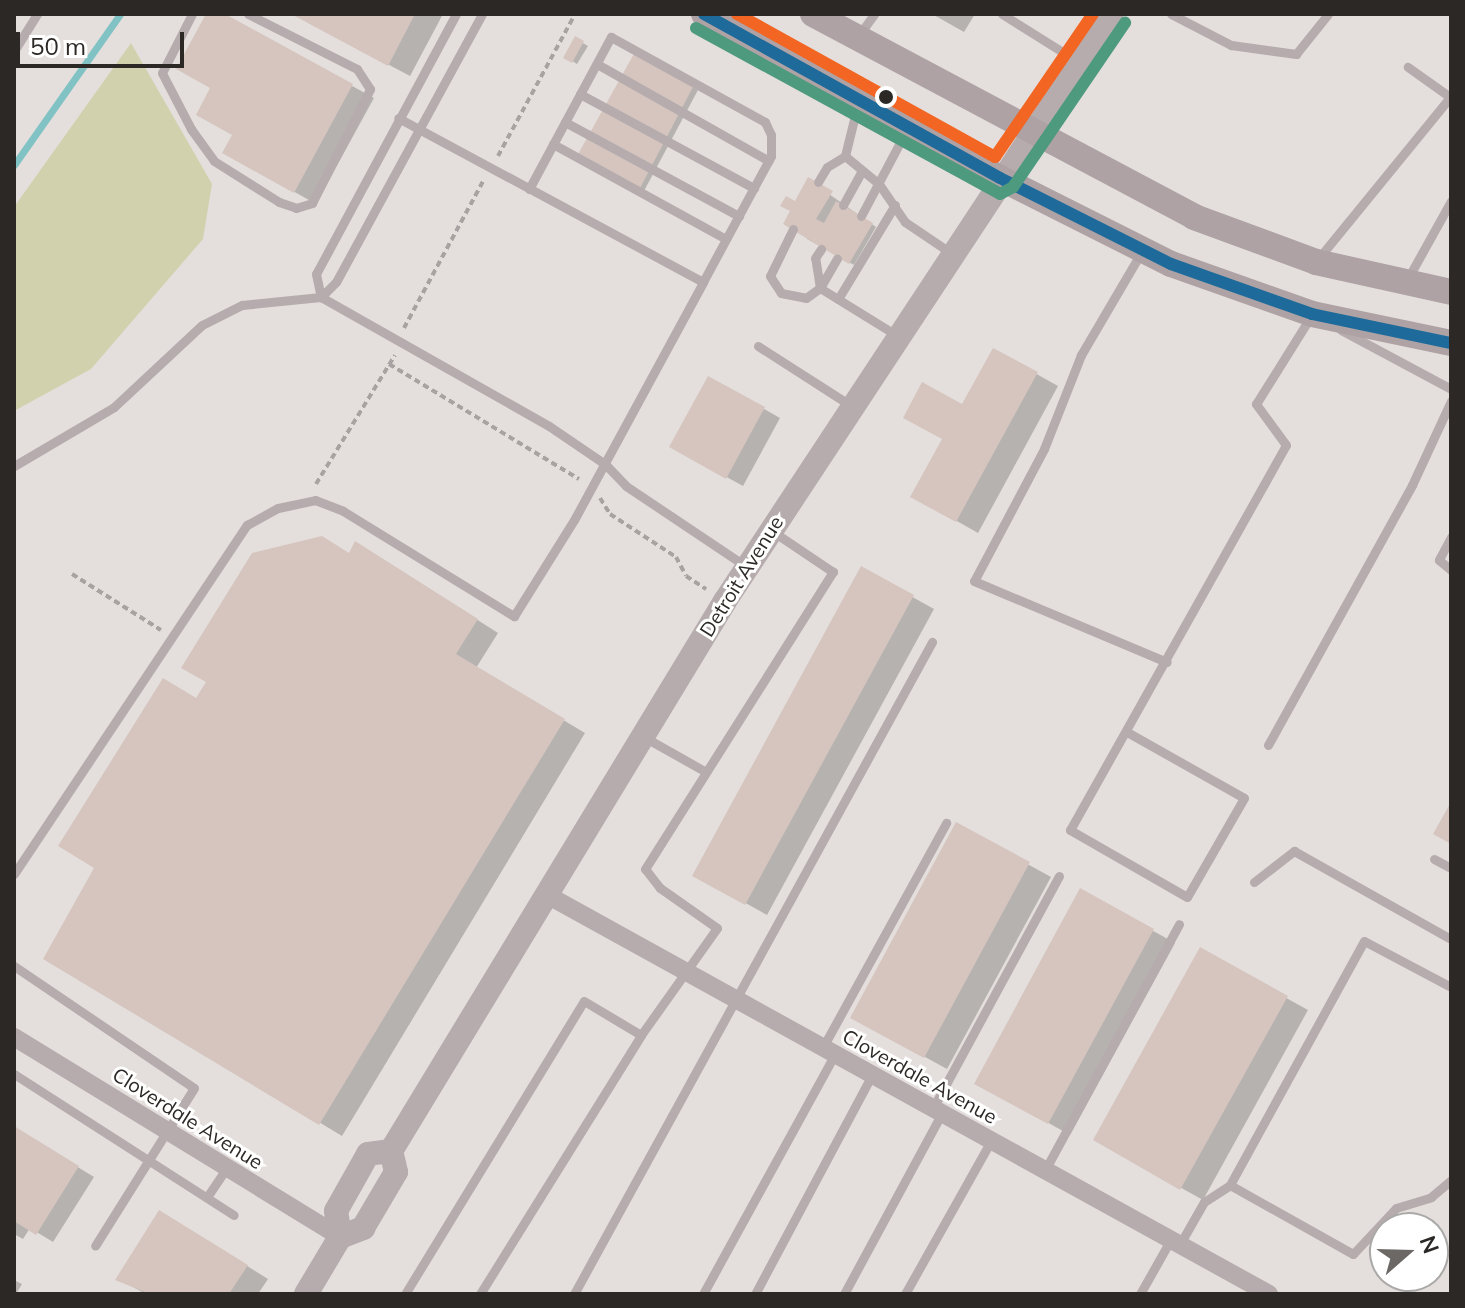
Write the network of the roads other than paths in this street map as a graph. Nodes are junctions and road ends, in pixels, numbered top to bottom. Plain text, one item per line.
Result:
1 (37, 14) edge
2 (192, 14) edge
3 (248, 14) edge
4 (456, 14) edge
5 (482, 14) edge
6 (704, 14) edge
7 (813, 14) edge
8 (874, 14) edge
9 (1002, 14) edge
10 (1112, 14) edge
11 (1171, 14) edge
12 (1328, 14) edge
13 (857, 38) junction
14 (14, 51) edge
15 (1079, 62) junction
16 (597, 64) junction
17 (1408, 67) dead end
18 (580, 94) junction
19 (859, 100) junction
20 (398, 118) junction
21 (565, 122) junction
22 (908, 126) junction
23 (418, 130) junction
24 (1030, 133) junction
25 (553, 144) junction
26 (845, 156) junction
27 (769, 161) junction
28 (861, 172) junction
29 (1000, 178) junction
30 (818, 182) dead end
31 (879, 184) junction
32 (754, 188) junction
33 (529, 189) junction
34 (1451, 201) edge
35 (843, 205) dead end
36 (895, 205) junction
37 (739, 216) junction
38 (861, 216) dead end
39 (793, 229) dead end
40 (726, 239) junction
41 (821, 249) dead end
42 (1143, 249) junction
43 (951, 253) junction
44 (837, 258) dead end
45 (1316, 262) junction
46 (703, 282) junction
47 (1406, 283) junction
48 (820, 288) junction
49 (1451, 292) edge
50 (321, 297) junction
51 (838, 299) junction
52 (1312, 314) junction
53 (896, 335) junction
54 (1451, 343) edge
55 (758, 346) dead end
56 (1451, 389) edge
57 (1451, 401) edge
58 (850, 405) junction
59 (605, 464) junction
60 (14, 466) edge
61 (769, 529) junction
62 (1451, 537) edge
63 (747, 567) junction
64 (1451, 570) edge
65 (932, 642) dead end
66 (1167, 662) junction
67 (1127, 732) junction
68 (644, 737) junction
69 (1268, 745) dead end
70 (706, 772) junction
71 (946, 823) dead end
72 (1434, 859) dead end
73 (1451, 868) edge
74 (14, 874) edge
75 (1059, 876) dead end
76 (1254, 882) dead end
77 (549, 896) junction
78 (1179, 924) dead end
79 (1451, 939) edge
80 (14, 966) edge
81 (686, 971) junction
82 (1451, 987) edge
83 (736, 999) junction
84 (641, 1035) junction
85 (14, 1037) edge
86 (829, 1050) junction
87 (14, 1074) edge
88 (872, 1075) junction
89 (938, 1110) junction
90 (167, 1131) junction
91 (991, 1141) junction
92 (391, 1151) junction
93 (148, 1159) junction
94 (227, 1167) junction
95 (1045, 1170) junction
96 (1451, 1180) edge
97 (1230, 1185) junction
98 (207, 1197) junction
99 (234, 1215) dead end
100 (340, 1237) junction
101 (1176, 1242) junction
102 (95, 1246) dead end
103 (306, 1294) edge
104 (405, 1294) edge
105 (480, 1294) edge
106 (574, 1294) edge
107 (703, 1294) edge
108 (755, 1294) edge
109 (844, 1294) edge
110 (905, 1294) edge
111 (1140, 1294) edge
112 (1269, 1294) edge

1 - 14 lane
2 - 3 lane
4 - 20 lane
5 - 23 lane
6 - 19 main road
7 - 13 main road
8 - 13 lane
9 - 15 lane
10 - 15 street, Detroit Avenue
11 - 12 lane
13 - 24 main road
15 - 24 street, Detroit Avenue
16 - 18 lane
16 - 27 lane
16 - 27 lane
17 - 45 lane
18 - 21 lane
18 - 32 lane
19 - 22 main road
19 - 26 lane
20 - 23 lane
20 - 50 lane
21 - 25 lane
21 - 37 lane
22 - 29 main road
22 - 31 lane
23 - 33 lane
23 - 50 lane
24 - 29 street, Detroit Avenue
24 - 45 main road
25 - 33 lane
25 - 40 lane
26 - 28 lane
26 - 30 lane
27 - 32 lane
28 - 31 lane
28 - 35 lane
29 - 42 main road
29 - 43 street, Detroit Avenue
31 - 36 lane
31 - 38 lane
32 - 37 lane
33 - 46 lane
34 - 47 lane
36 - 43 lane
36 - 51 lane
37 - 40 lane
39 - 48 lane
40 - 46 lane
41 - 48 lane
42 - 52 main road
42 - 66 lane
43 - 53 street, Detroit Avenue
44 - 48 lane
45 - 47 main road
46 - 59 lane
47 - 49 main road
48 - 51 lane
50 - 59 lane
50 - 60 lane
51 - 53 lane
52 - 54 main road
52 - 56 lane
52 - 66 lane
53 - 58 street, Detroit Avenue
55 - 58 lane
57 - 69 lane
58 - 61 street, Detroit Avenue
59 - 63 lane
59 - 74 lane
61 - 63 street, Detroit Avenue
61 - 70 lane
62 - 64 lane
63 - 68 street, Detroit Avenue
65 - 83 lane
66 - 67 lane
67 - 67 lane
68 - 70 lane
68 - 77 street, Detroit Avenue
70 - 81 lane
71 - 86 lane
72 - 73 lane
75 - 89 lane
76 - 79 lane
77 - 81 street, Cloverdale Avenue
77 - 92 street, Detroit Avenue
78 - 95 lane
80 - 90 lane
81 - 83 street, Cloverdale Avenue
81 - 84 lane
82 - 97 lane
83 - 86 street, Cloverdale Avenue
83 - 106 lane
84 - 104 lane
84 - 105 lane
85 - 90 street, Cloverdale Avenue
86 - 88 street, Cloverdale Avenue
86 - 107 lane
87 - 93 lane
88 - 89 street, Cloverdale Avenue
88 - 108 lane
89 - 91 street, Cloverdale Avenue
89 - 109 lane
90 - 93 lane
90 - 94 street, Cloverdale Avenue
91 - 95 street, Cloverdale Avenue
91 - 110 lane
92 - 100 street, Detroit Avenue
92 - 100 street, Detroit Avenue
93 - 98 lane
93 - 102 lane
94 - 98 lane
94 - 100 street, Cloverdale Avenue
95 - 101 street, Cloverdale Avenue
96 - 97 lane
97 - 101 lane
98 - 99 lane
100 - 103 street, Detroit Avenue
101 - 111 lane
101 - 112 street, Cloverdale Avenue

